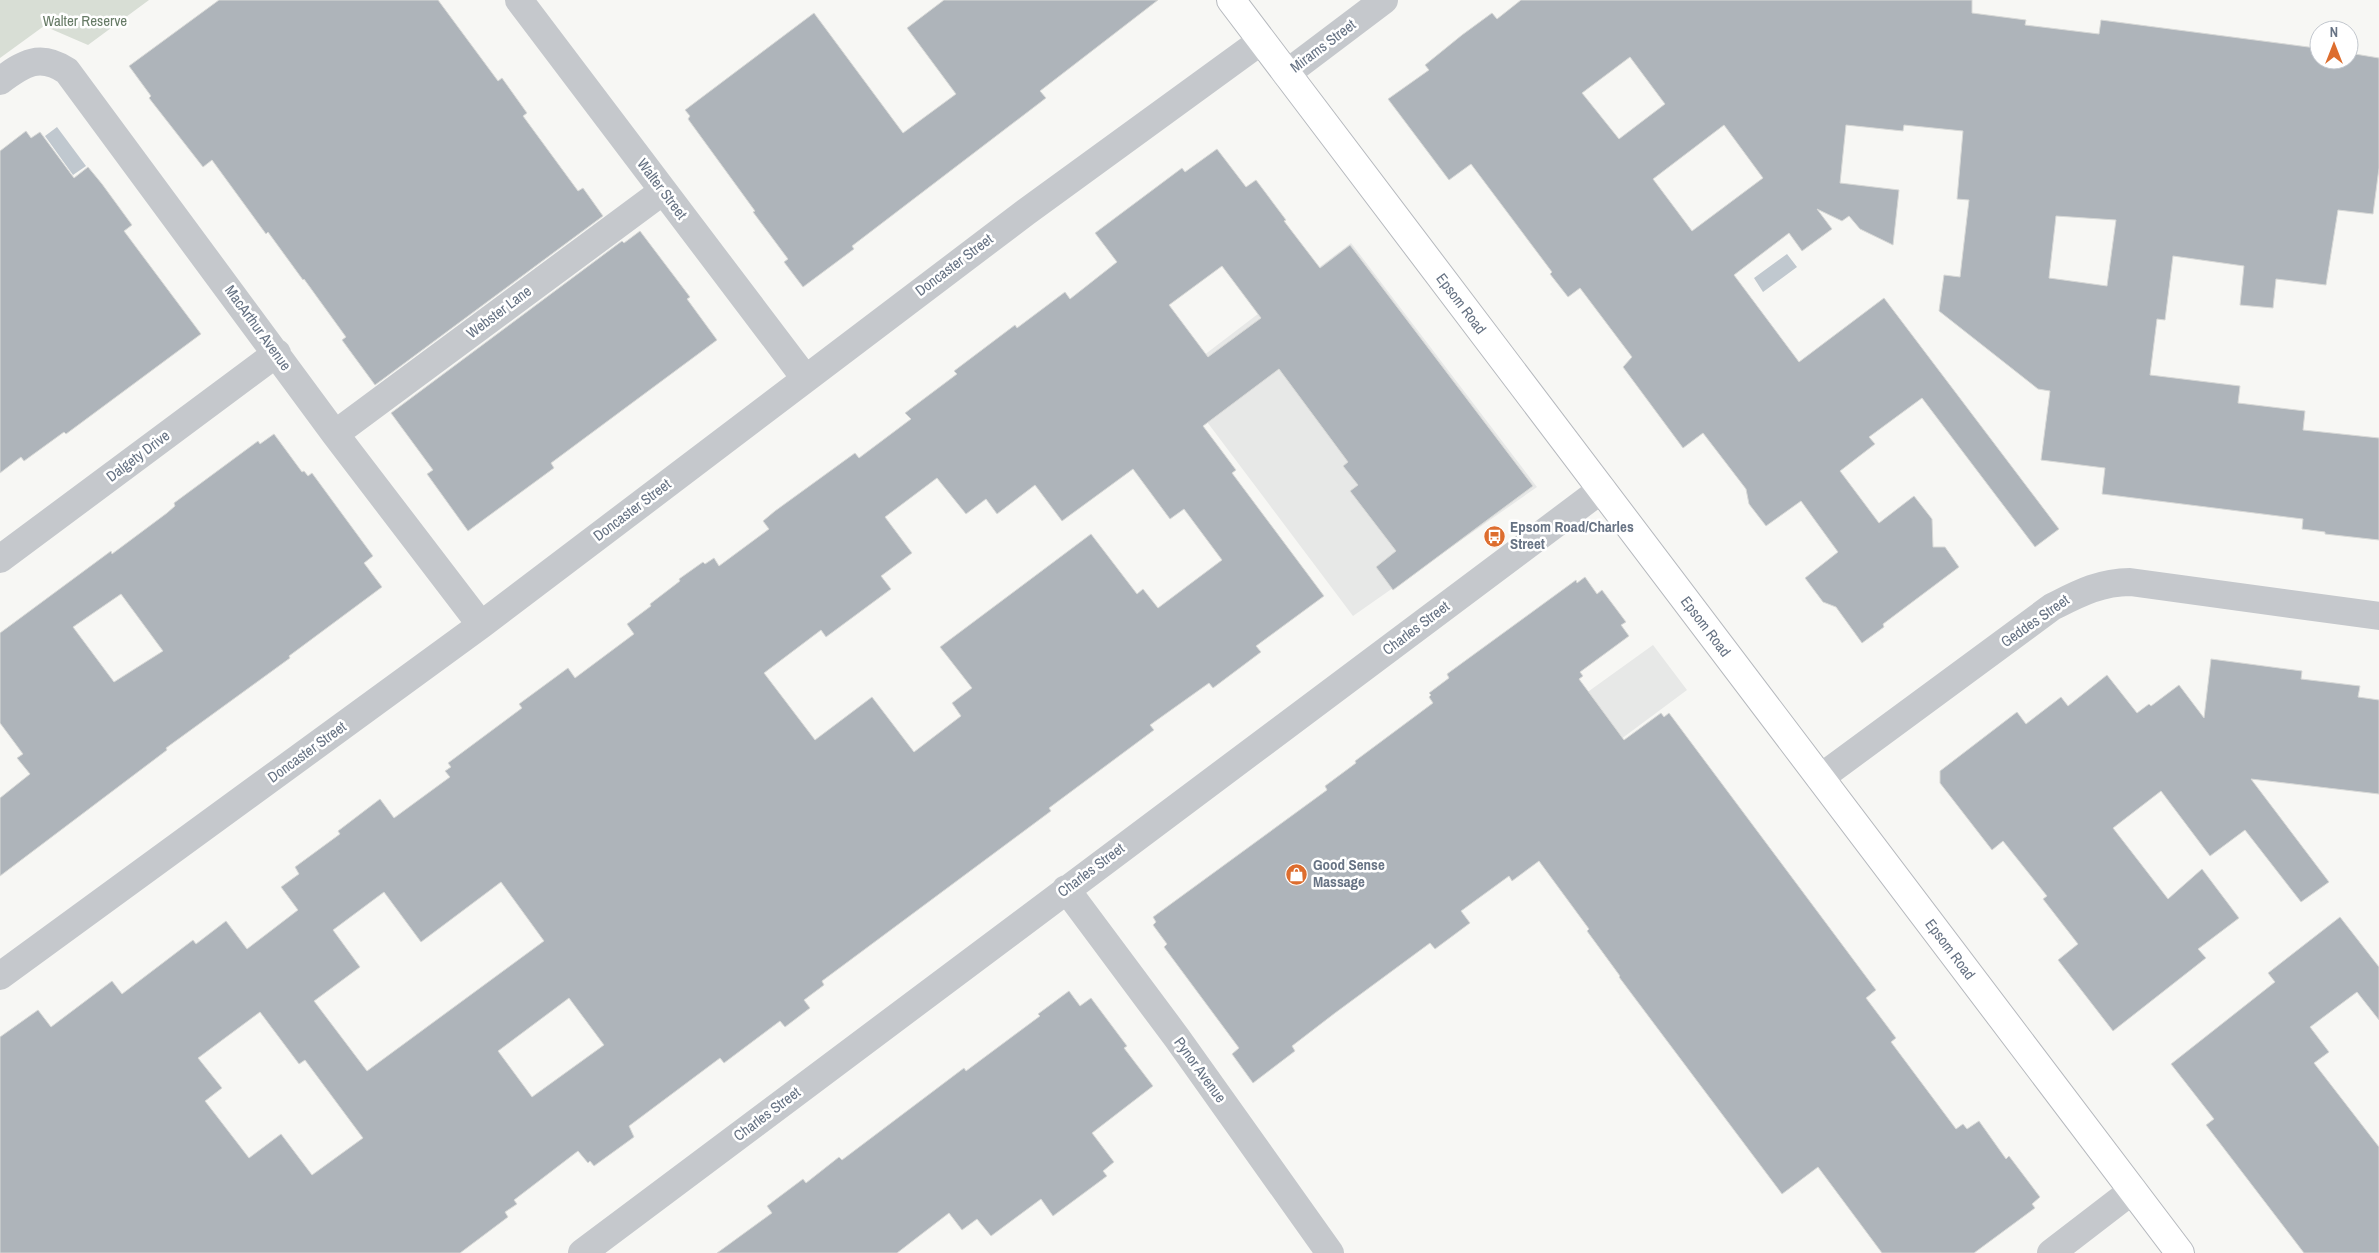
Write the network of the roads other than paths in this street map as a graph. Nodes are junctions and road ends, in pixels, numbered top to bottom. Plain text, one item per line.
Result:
1 (519, 0) edge
2 (1230, 0) edge
3 (1384, 0) edge
4 (1261, 41) junction
5 (9, 74) edge
6 (1286, 74) junction
7 (663, 190) junction
8 (277, 353) junction
9 (805, 378) junction
10 (335, 434) junction
11 (1602, 489) junction
12 (0, 560) edge
13 (2379, 616) edge
14 (481, 625) junction
15 (1820, 778) junction
16 (1066, 889) junction
17 (0, 976) edge
18 (2133, 1190) junction
19 (582, 1253) edge
20 (1330, 1253) edge
21 (2051, 1253) edge
22 (2180, 1253) edge

1 - 7 street, Walter Street
2 - 4 main road, Epsom Road
3 - 6 street, Mirams Street
4 - 6 main road, Epsom Road
4 - 9 street, Doncaster Street
5 - 8 street, MacArthur Avenue
6 - 11 main road, Epsom Road
7 - 9 street, Walter Street
7 - 10 street, Webster Lane
8 - 10 street, MacArthur Avenue
8 - 12 street, Dalgety Drive
9 - 14 street, Doncaster Street
10 - 14 street, MacArthur Avenue
11 - 15 main road, Epsom Road
11 - 16 street, Charles Street
13 - 15 street, Geddes Street
14 - 17 street, Doncaster Street
15 - 18 main road, Epsom Road
16 - 19 street, Charles Street
16 - 20 street, Pynor Avenue
18 - 21 street
18 - 22 main road, Epsom Road

